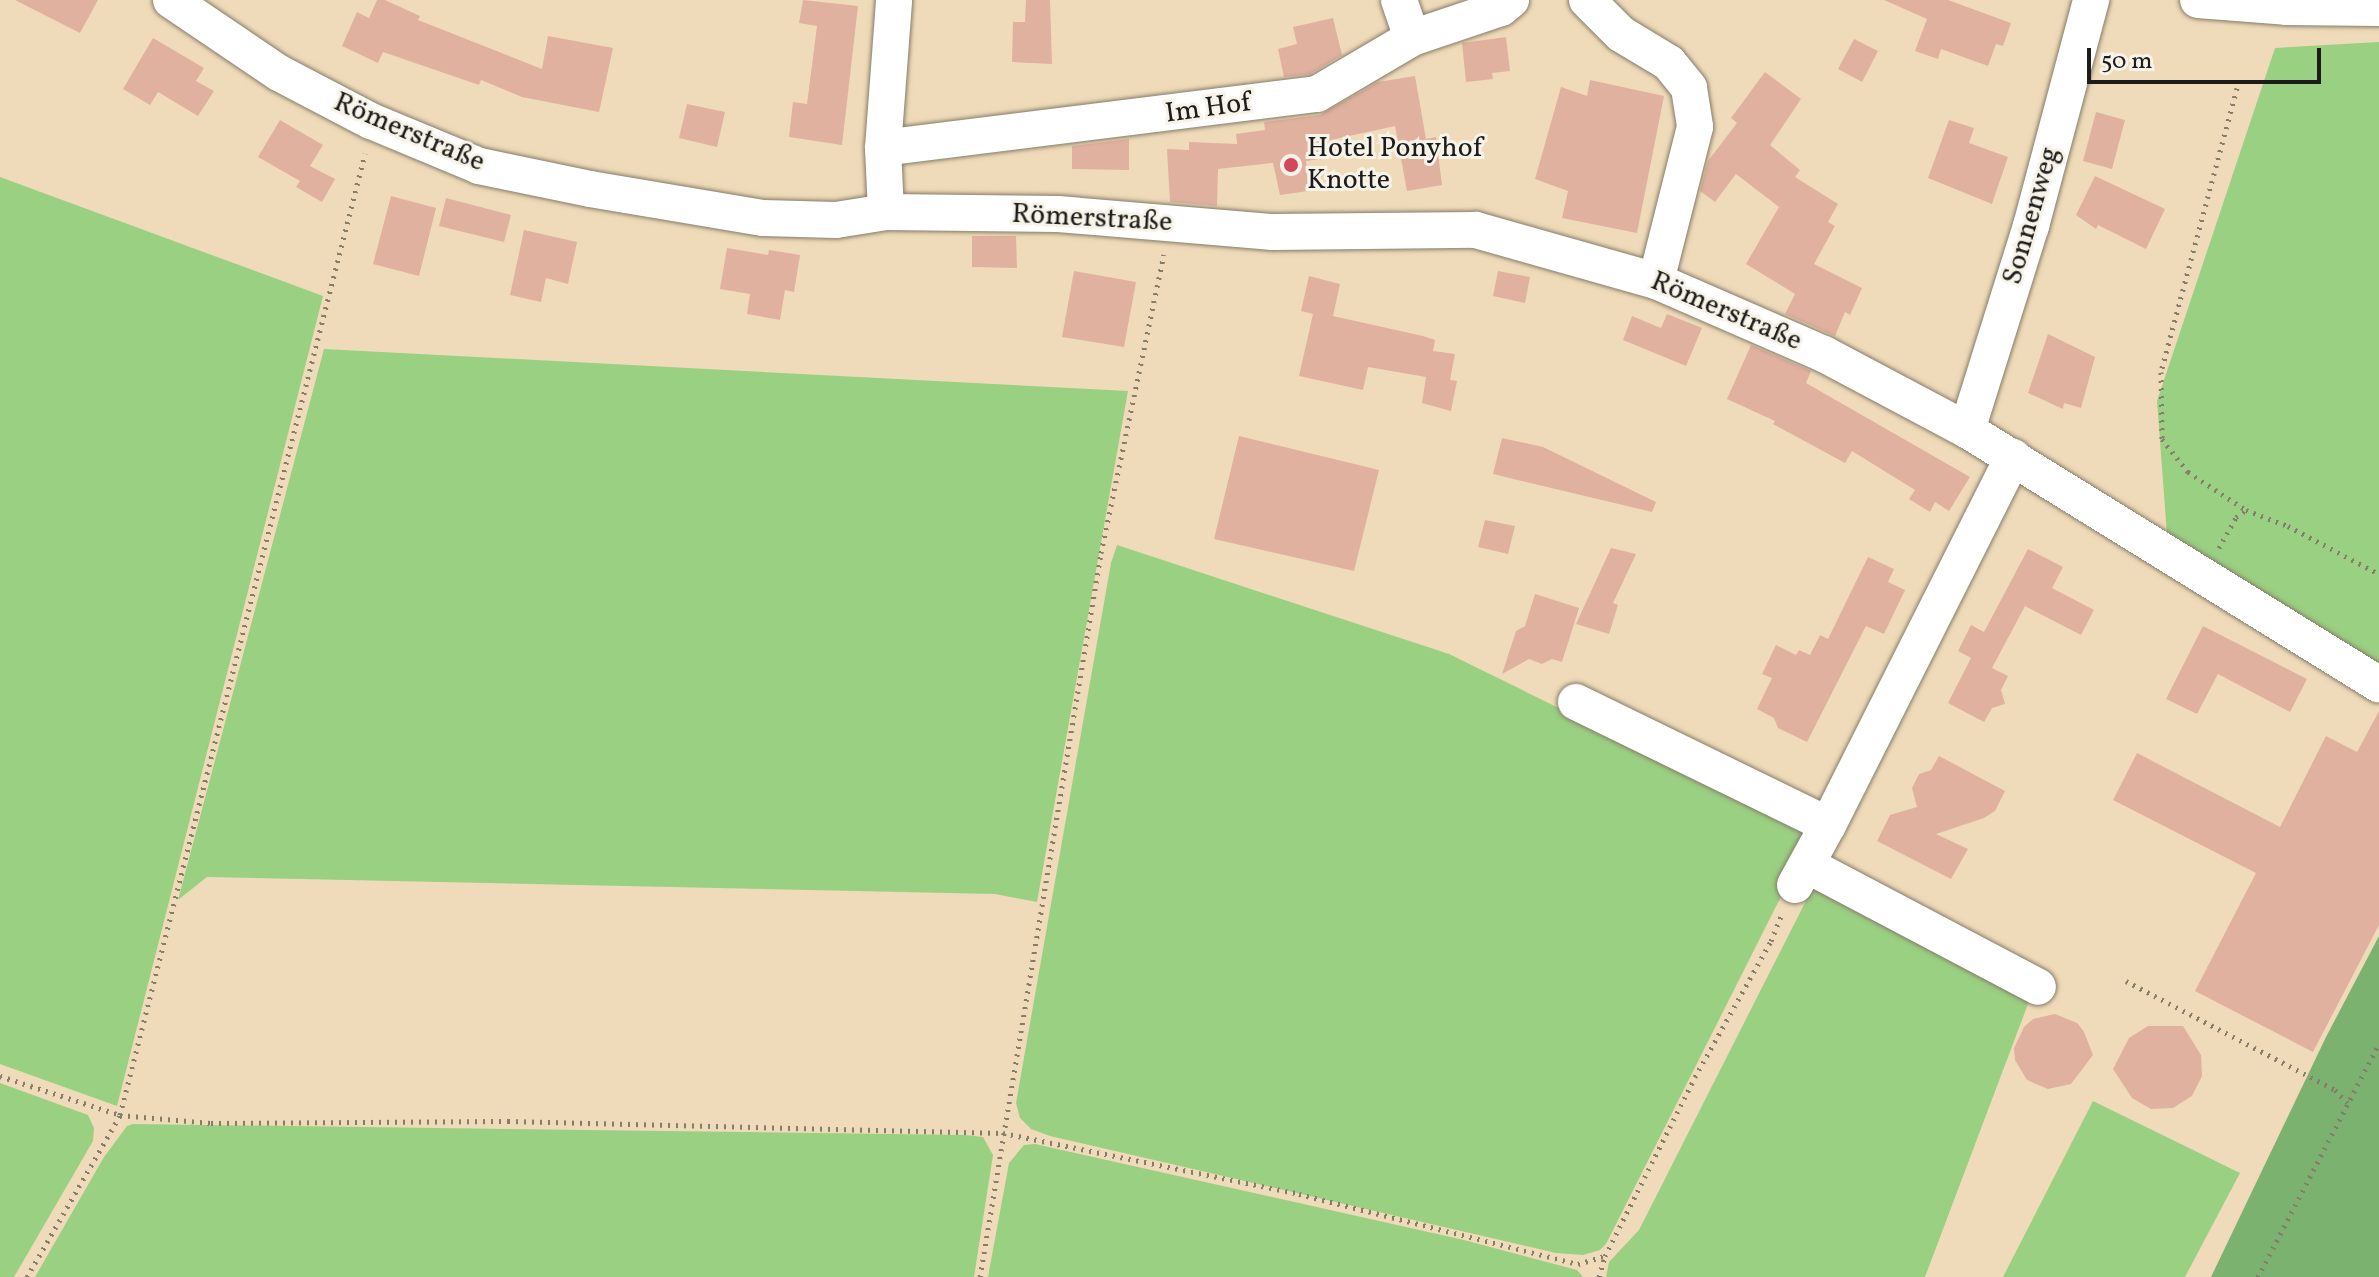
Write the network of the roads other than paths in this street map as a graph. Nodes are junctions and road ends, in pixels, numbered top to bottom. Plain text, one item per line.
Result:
1 (171, 0) edge
2 (894, 0) edge
3 (1399, 0) edge
4 (1511, 0) edge
5 (1587, 0) edge
6 (2091, 0) edge
7 (2198, 0) edge
8 (2379, 8) edge
9 (205, 11) edge
10 (1412, 38) junction
11 (883, 148) junction
12 (886, 212) junction
13 (1656, 281) junction
14 (1967, 430) junction
15 (2013, 457) junction
16 (2379, 684) edge
17 (1576, 702) dead end
18 (1828, 825) junction
19 (2038, 987) dead end

1 - 9 street, Römerstraße
2 - 11 street
3 - 10 street
4 - 10 street, Im Hof
5 - 13 street
6 - 14 street, Sonnenweg
7 - 8 street
9 - 12 street, Römerstraße
10 - 11 street, Im Hof
11 - 12 street
12 - 13 street, Römerstraße
13 - 14 street, Römerstraße
14 - 15 street, Römerstraße
15 - 16 street, Römerstraße
15 - 18 street
17 - 18 street
18 - 19 street

